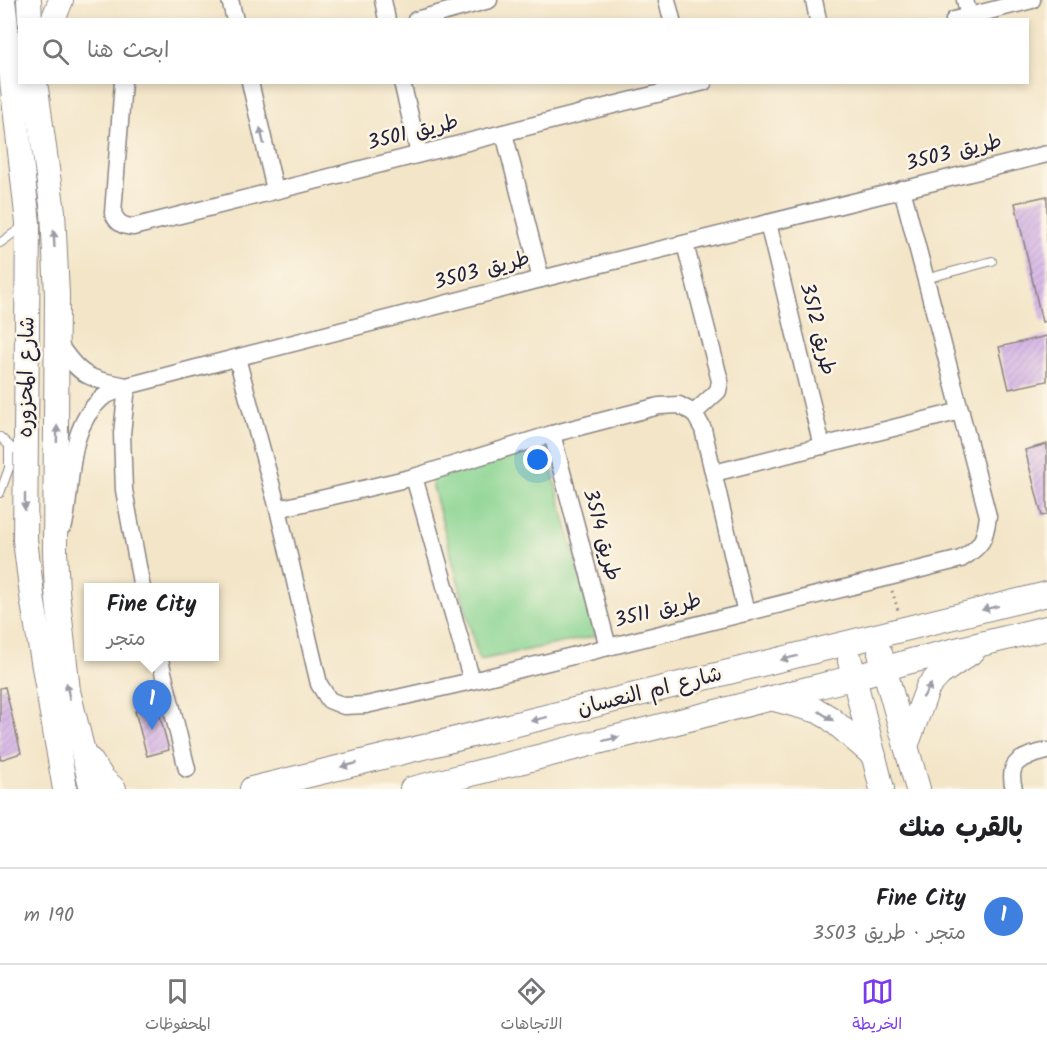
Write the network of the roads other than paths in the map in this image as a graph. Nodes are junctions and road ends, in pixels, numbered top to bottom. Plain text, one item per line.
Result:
1 (3, 0) edge
2 (29, 0) edge
3 (61, 0) edge
4 (230, 0) edge
5 (383, 0) edge
6 (489, 0) edge
7 (667, 0) edge
8 (813, 0) edge
9 (1032, 0) edge
10 (963, 12) edge
11 (30, 18) edge
12 (54, 18) edge
13 (234, 18) edge
14 (387, 18) edge
15 (423, 18) edge
16 (672, 18) edge
17 (818, 18) edge
18 (5, 61) edge
19 (36, 84) edge
20 (50, 84) edge
21 (123, 84) edge
22 (250, 84) edge
23 (402, 84) edge
24 (693, 84) edge
25 (40, 120) junction
26 (504, 133) junction
27 (419, 154) junction
28 (1047, 154) edge
29 (902, 189) junction
30 (275, 190) junction
31 (28, 223) junction
32 (768, 223) junction
33 (0, 243) edge
34 (685, 244) junction
35 (992, 261) dead end
36 (541, 279) junction
37 (926, 279) junction
38 (58, 343) junction
39 (237, 358) junction
40 (128, 386) junction
41 (962, 411) junction
42 (694, 413) junction
43 (90, 414) junction
44 (122, 434) junction
45 (552, 434) junction
46 (0, 437) edge
47 (822, 446) junction
48 (17, 452) junction
49 (714, 473) junction
50 (414, 477) junction
51 (0, 493) edge
52 (278, 509) junction
53 (55, 551) junction
54 (141, 583) edge
55 (1047, 594) edge
56 (746, 613) junction
57 (1047, 628) edge
58 (876, 636) junction
59 (846, 644) junction
60 (983, 645) junction
61 (608, 647) junction
62 (160, 661) edge
63 (884, 669) junction
64 (855, 677) junction
65 (472, 681) junction
66 (771, 698) junction
67 (55, 727) junction
68 (906, 746) junction
69 (82, 748) junction
70 (1047, 751) edge
71 (874, 756) junction
72 (187, 769) dead end
73 (49, 789) edge
74 (65, 789) edge
75 (92, 789) edge
76 (114, 789) edge
77 (252, 789) edge
78 (411, 789) edge
79 (882, 789) edge
80 (918, 789) edge
81 (1014, 789) edge

1 - 18 main road, شارع المحزوره
2 - 11 main road
3 - 12 main road
4 - 13 street
5 - 14 street
6 - 15 street
7 - 16 street
8 - 17 street
9 - 10 street
18 - 31 main road, شارع المحزوره
19 - 25 main road, شارع المحزوره
20 - 25 main road
21 - 30 street, طريق 3501
30 -> 22 street
23 - 27 street
24 - 26 street, طريق 3501
38 -> 25 main road, شارع المحزوره
26 - 27 street, طريق 3501
26 - 36 street
27 - 30 street, طريق 3501
28 - 29 street, طريق 3503
29 - 32 street, طريق 3503
29 - 37 street, طريق 3511
31 - 33 lane
31 - 48 main road, شارع المحزوره
32 - 34 street, طريق 3503
32 - 47 street, طريق 3512
34 - 36 street, طريق 3503
34 - 42 street
35 - 37 lane
36 - 39 street, طريق 3503
37 - 41 street, طريق 3511
38 - 40 street
53 -> 38 main road, شارع المحزوره
39 - 40 street, طريق 3503
39 - 52 street, طريق 3511
40 - 43 street
40 - 44 street
41 - 47 street
41 - 56 street, طريق 3511
42 - 45 street
42 - 49 street
43 - 44 street
43 - 53 street
44 - 54 street
45 - 50 street
45 - 61 street, طريق 3514
46 - 48 lane
47 - 49 street
48 - 51 lane
48 -> 67 main road, شارع المحزوره
49 - 56 street
50 - 52 street
50 - 65 street
52 - 65 street, طريق 3511
69 -> 53 main road, شارع المحزوره
55 -> 58 main road, شارع ام النعسان
56 - 61 street, طريق 3511
57 - 60 main road, شارع ام النعسان
58 - 59 main road, شارع ام النعسان
58 - 63 main road
59 - 64 main road
59 -> 77 main road, شارع ام النعسان
60 - 63 main road, شارع ام النعسان
68 -> 60 main road
61 - 65 street, طريق 3511
62 - 72 street
63 - 64 main road, شارع ام النعسان
63 - 68 main road
64 - 66 main road, شارع ام النعسان
64 - 71 main road
66 -> 71 main road
78 -> 66 main road, شارع ام النعسان
67 - 73 main road
67 - 74 main road, شارع المحزوره
68 - 80 main road
69 - 75 main road, شارع المحزوره
69 - 76 main road
70 - 81 street
71 - 79 main road

